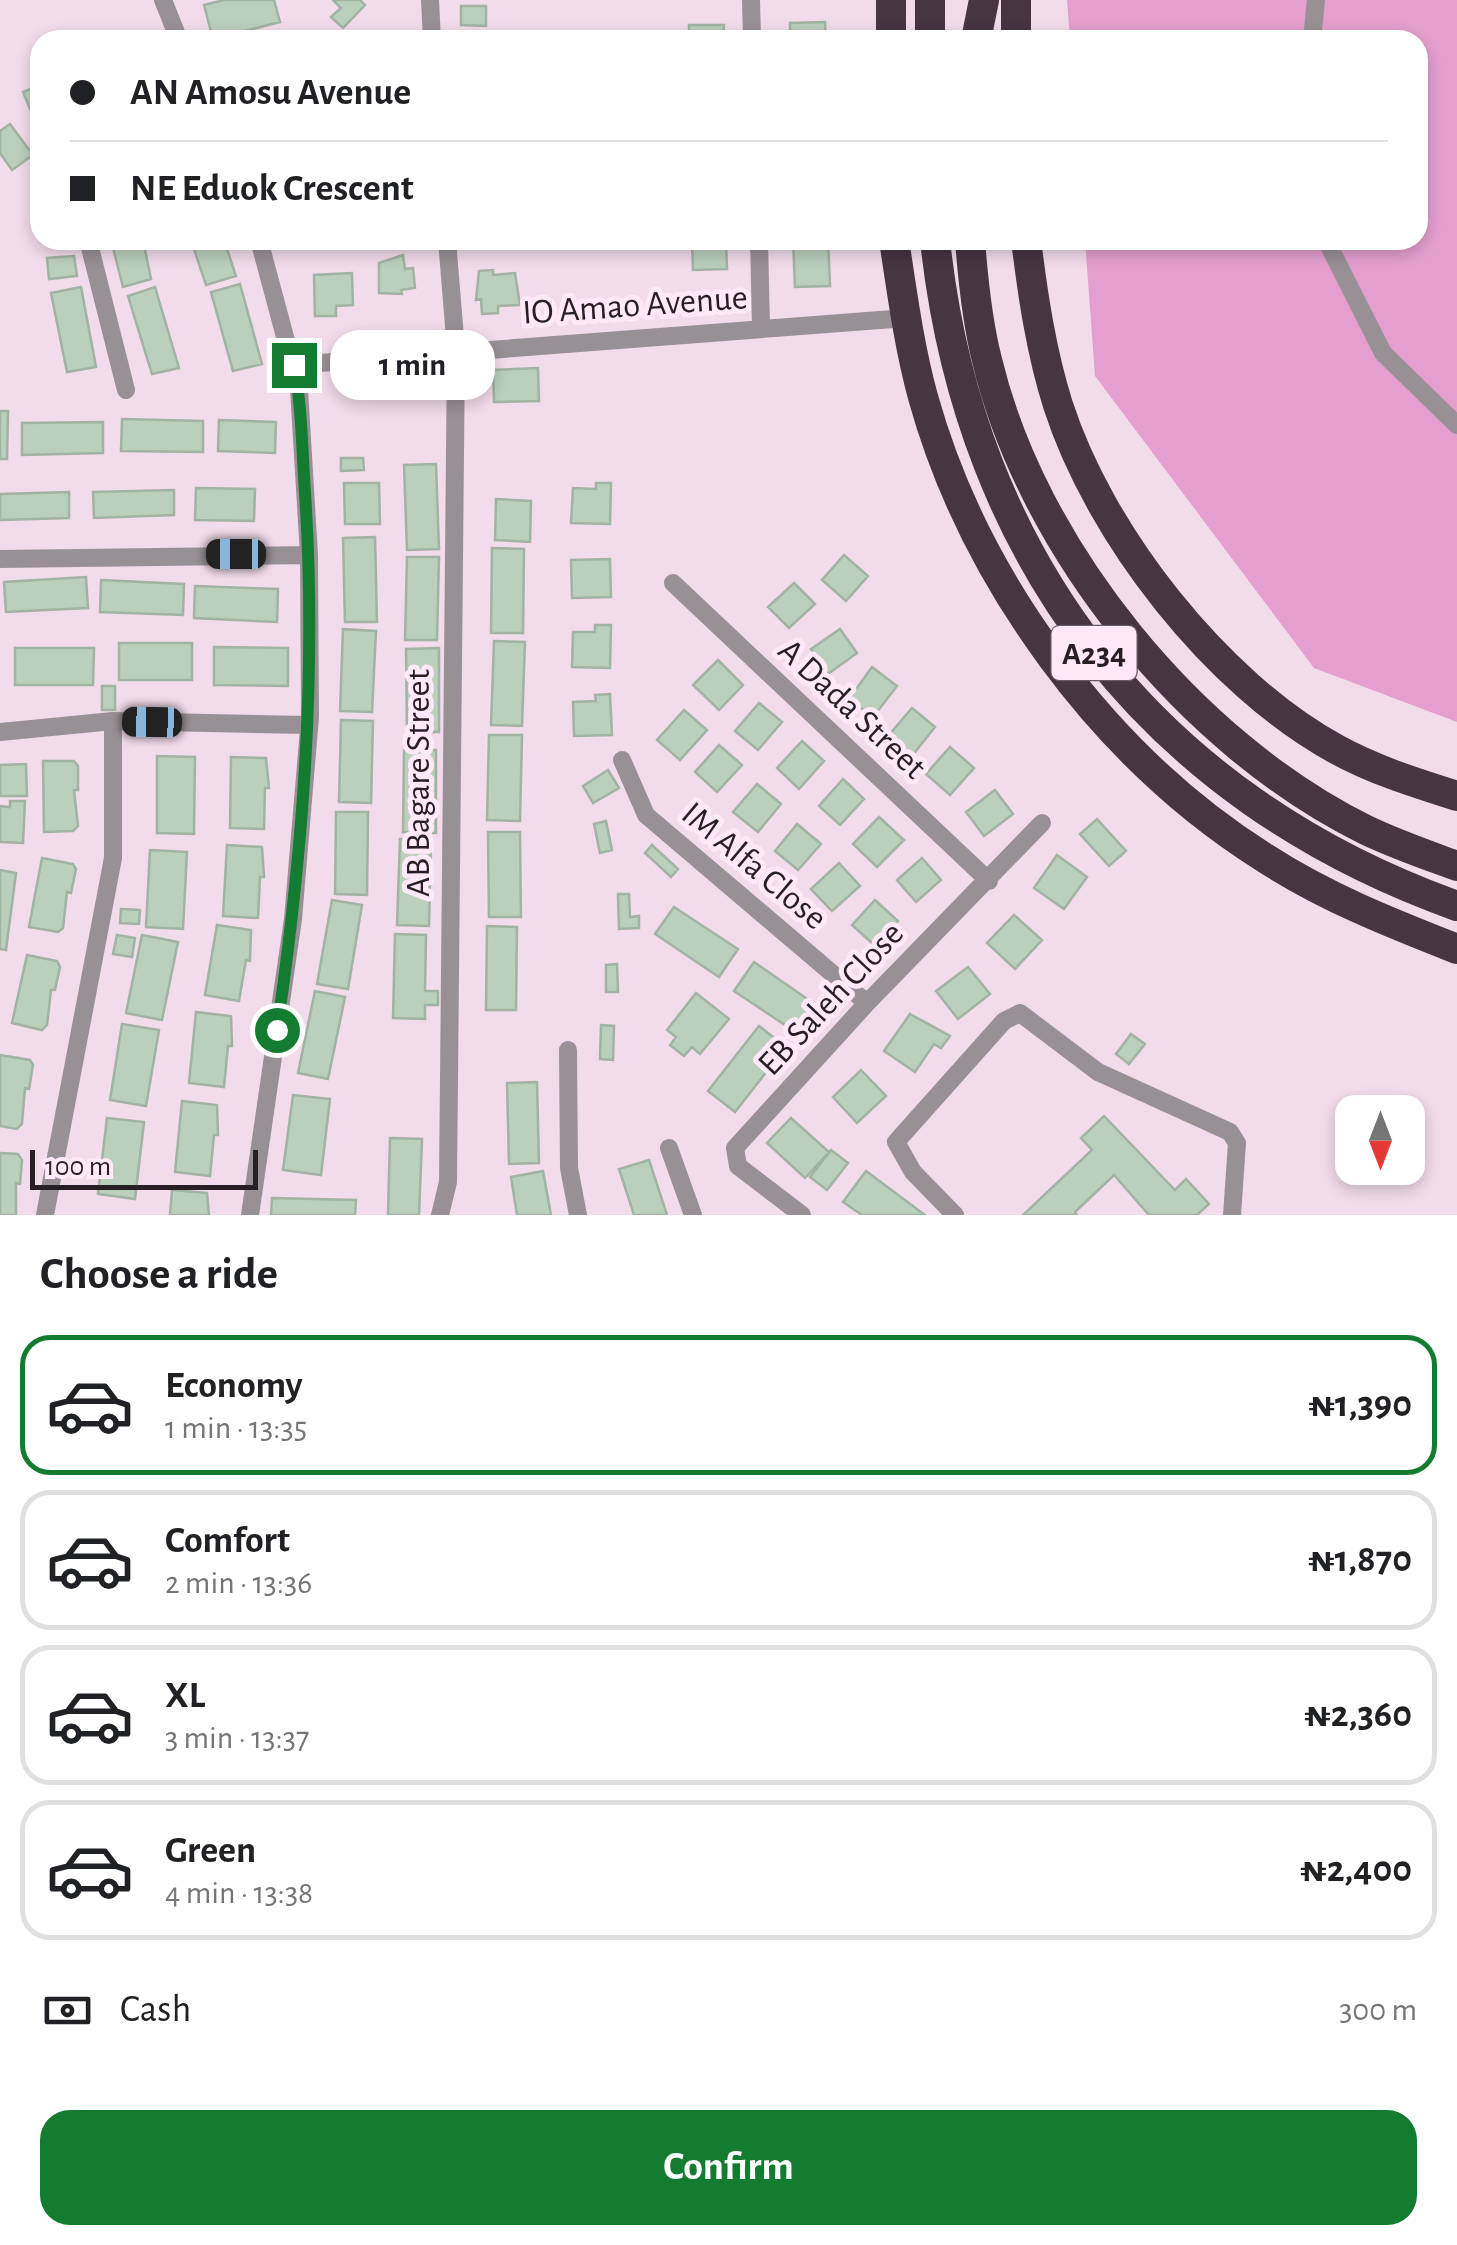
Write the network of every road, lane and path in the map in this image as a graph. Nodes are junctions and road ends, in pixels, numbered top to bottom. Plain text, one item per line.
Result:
1 (163, 0) edge
2 (430, 0) edge
3 (751, 0) edge
4 (891, 0) edge
5 (930, 0) edge
6 (962, 0) edge
7 (984, 0) edge
8 (1016, 0) edge
9 (1316, 0) edge
10 (175, 30) edge
11 (432, 30) edge
12 (752, 30) edge
13 (891, 30) edge
14 (930, 30) edge
15 (962, 30) edge
16 (978, 30) edge
17 (1016, 30) edge
18 (1313, 30) edge
19 (91, 250) edge
20 (262, 250) edge
21 (448, 250) edge
22 (759, 250) edge
23 (896, 250) edge
24 (937, 250) edge
25 (971, 250) edge
26 (1027, 250) edge
27 (1331, 250) edge
28 (906, 318) junction
29 (761, 327) junction
30 (456, 350) junction
31 (294, 365) junction
32 (126, 390) dead end
33 (1457, 424) edge
34 (309, 555) junction
35 (0, 558) edge
36 (674, 583) dead end
37 (113, 721) junction
38 (309, 725) junction
39 (0, 732) edge
40 (622, 760) dead end
41 (1457, 796) edge
42 (1042, 823) dead end
43 (1457, 866) edge
44 (989, 881) junction
45 (1457, 906) edge
46 (1457, 949) edge
47 (867, 1003) junction
48 (568, 1050) dead end
49 (669, 1148) dead end
50 (45, 1215) edge
51 (250, 1215) edge
52 (440, 1215) edge
53 (578, 1215) edge
54 (692, 1215) edge
55 (802, 1215) edge
56 (955, 1215) edge
57 (1232, 1215) edge

1 - 10 street
2 - 11 street
3 - 12 street
4 - 13 highway
5 - 14 highway
6 - 15 highway
7 - 16 highway
8 - 17 highway
9 - 18 street
19 - 32 street
20 - 31 street
21 - 30 street, AB Bagare Street
22 - 29 street
23 - 28 highway
24 - 45 highway, A234
25 - 43 highway, A234
26 - 41 highway
27 - 33 street
28 - 29 street, IO Amao Avenue
28 - 46 highway
29 - 30 street, IO Amao Avenue
30 - 31 street, IO Amao Avenue
30 - 52 street, AB Bagare Street
31 - 34 street
34 - 35 street
34 - 38 street
36 - 44 street, A Dada Street
37 - 38 street
37 - 39 street
37 - 50 street
38 - 51 street
40 - 47 street, IM Alfa Close
42 - 44 street, EB Saleh Close
44 - 47 street, EB Saleh Close
47 - 55 street, EB Saleh Close
48 - 53 street
49 - 54 street
56 - 57 street

